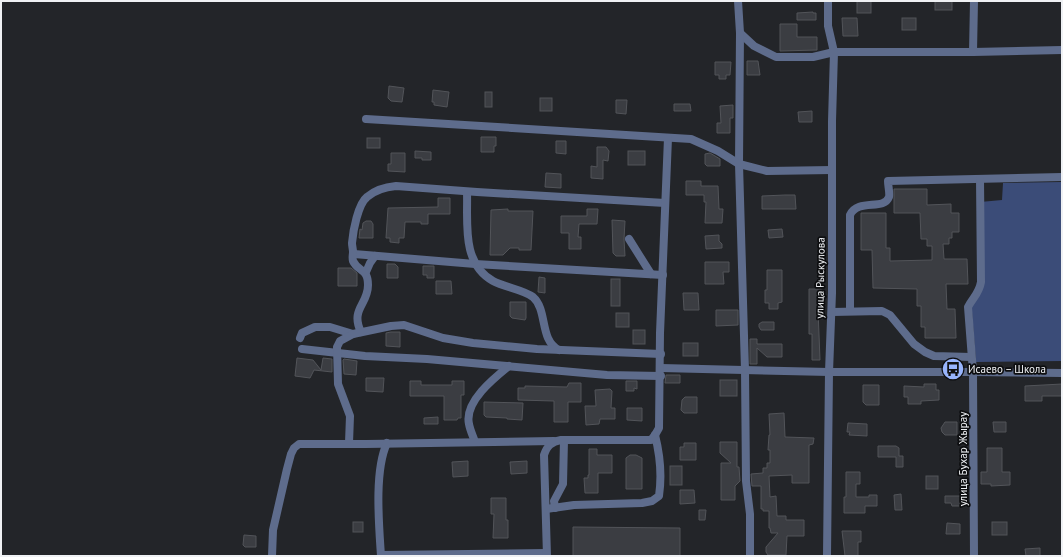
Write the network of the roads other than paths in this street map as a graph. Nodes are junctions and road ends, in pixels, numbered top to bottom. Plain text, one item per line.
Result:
1 (738, 1) edge
2 (828, 1) edge
3 (974, 1) edge
4 (740, 33) junction
5 (1062, 50) edge
6 (834, 52) junction
7 (973, 52) junction
8 (366, 119) dead end
9 (668, 138) junction
10 (740, 164) junction
11 (832, 170) junction
12 (1062, 177) edge
13 (980, 179) junction
14 (467, 192) junction
15 (666, 203) junction
16 (629, 239) dead end
17 (354, 254) junction
18 (375, 256) junction
19 (475, 264) junction
20 (366, 272) junction
21 (651, 274) junction
22 (663, 275) junction
23 (850, 311) junction
24 (832, 312) junction
25 (361, 332) junction
26 (353, 334) junction
27 (300, 338) dead end
28 (302, 349) dead end
29 (559, 350) junction
30 (338, 353) junction
31 (661, 354) junction
32 (972, 360) junction
33 (509, 366) junction
34 (745, 370) junction
35 (661, 372) junction
36 (829, 372) junction
37 (973, 372) junction
38 (1062, 373) edge
39 (655, 435) junction
40 (564, 440) junction
41 (554, 441) junction
42 (475, 442) junction
43 (349, 443) junction
44 (387, 443) junction
45 (555, 508) junction
46 (546, 509) junction
47 (381, 555) edge
48 (546, 555) edge
49 (272, 556) edge
50 (750, 556) edge
51 (827, 556) edge
52 (974, 556) edge

1 - 4 street
2 - 6 street, улица Рыскулова
3 - 7 street
4 - 6 street
4 - 10 street
5 - 7 street
6 - 7 street
6 - 11 street, улица Рыскулова
8 - 9 street
9 - 10 street
9 - 15 street
10 - 11 street
10 - 34 street
11 - 24 street, улица Рыскулова
12 - 13 street
13 - 23 street
13 - 32 street, улица Бухар Жырау
14 - 15 street
14 - 17 street
14 - 19 street
15 - 22 street
16 - 21 street
17 - 18 street
17 - 20 street
18 - 19 street
18 - 20 street
19 - 21 street
19 - 29 street
20 - 25 street
21 - 22 street
22 - 31 street
23 - 24 street
23 - 32 street
24 - 36 street, улица Рыскулова
25 - 26 street
25 - 29 street
26 - 27 street
26 - 30 street
28 - 30 street
29 - 31 street
30 - 33 street
30 - 43 street
31 - 35 street
32 - 37 street, улица Бухар Жырау
33 - 35 street
33 - 42 street
34 - 35 street
34 - 36 street
34 - 50 street
35 - 39 street
36 - 37 street
36 - 51 street, улица Рыскулова
37 - 38 street
37 - 52 street, улица Бухар Жырау
39 - 40 street
39 - 45 street
40 - 41 street
40 - 45 street
41 - 42 street
41 - 46 street
42 - 44 street
43 - 44 street
43 - 49 street
44 - 47 street
45 - 46 street
46 - 48 street
47 - 48 street

